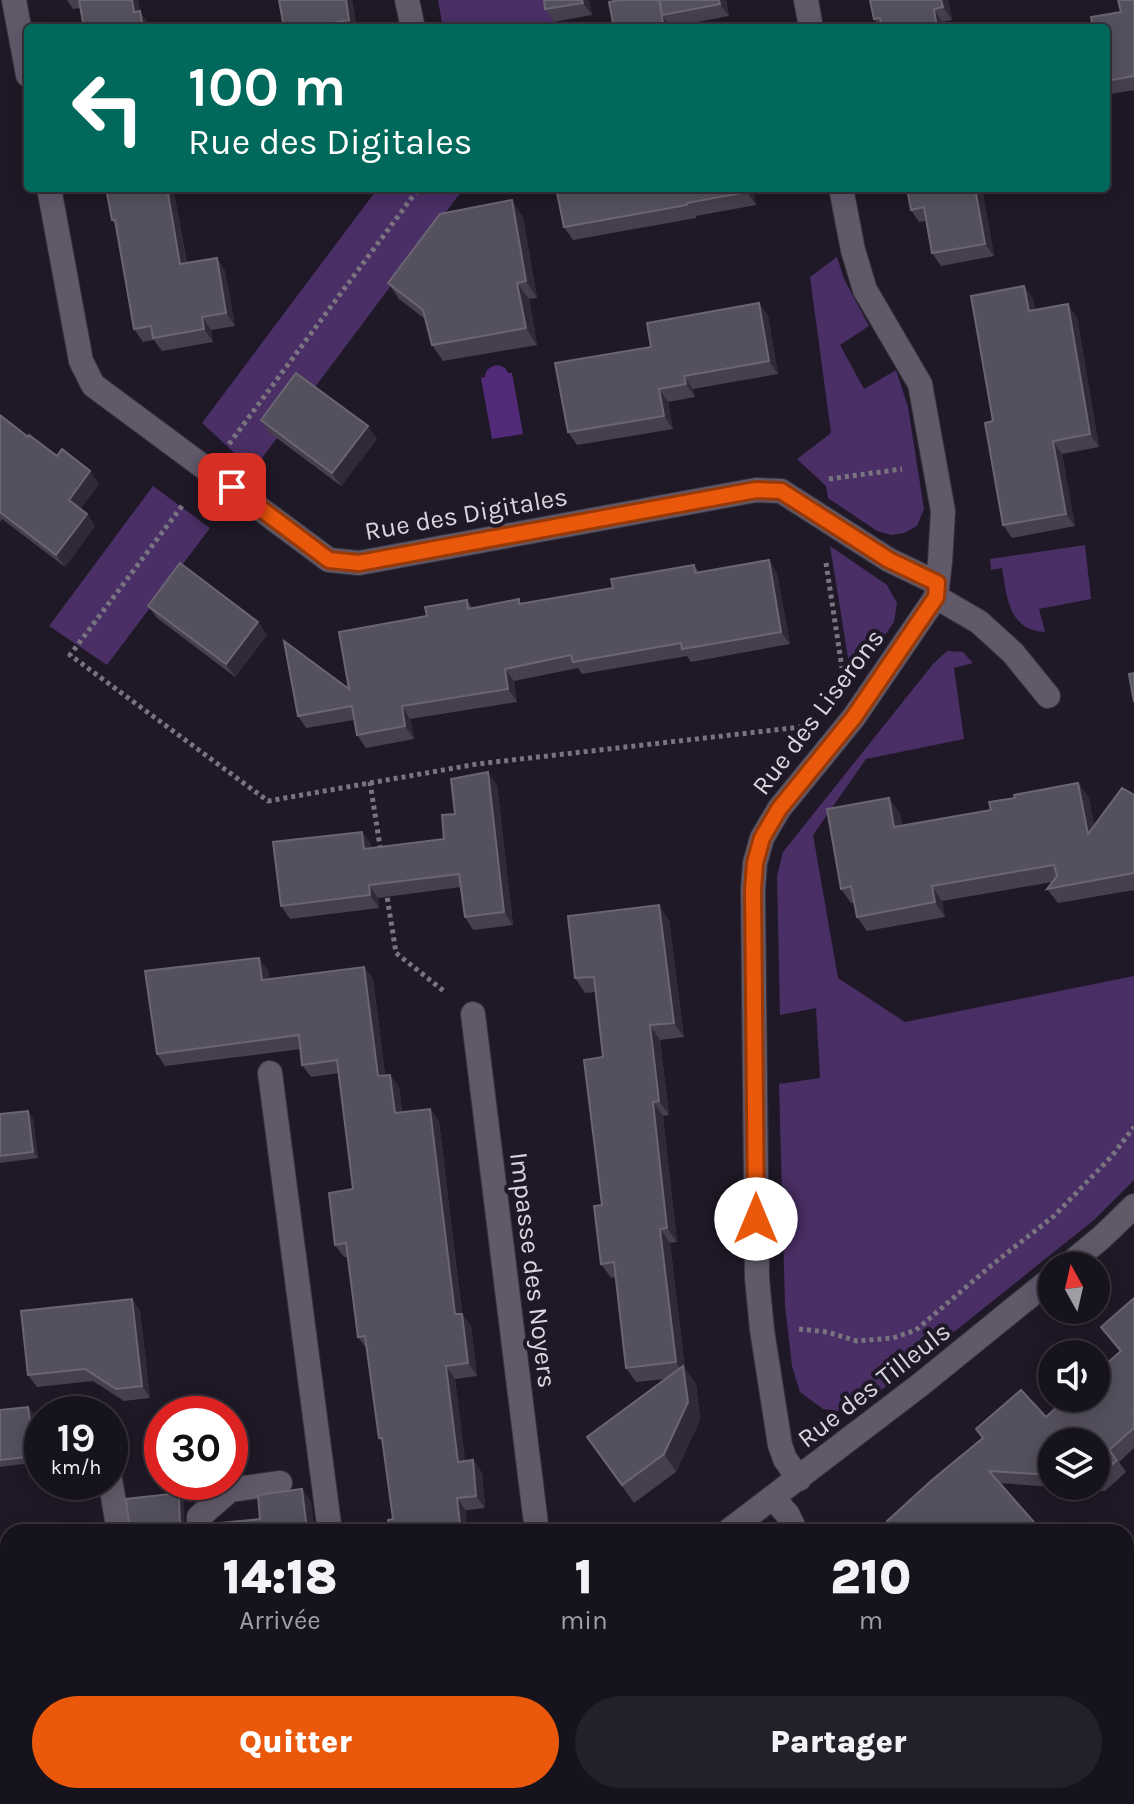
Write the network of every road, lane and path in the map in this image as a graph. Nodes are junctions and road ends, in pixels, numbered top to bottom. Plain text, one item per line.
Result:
1 (14, 0) edge
2 (407, 0) edge
3 (806, 0) edge
4 (412, 24) edge
5 (810, 24) edge
6 (24, 54) edge
7 (50, 192) edge
8 (416, 192) edge
9 (842, 192) edge
10 (226, 449) dead end
11 (911, 467) dead end
12 (816, 481) dead end
13 (182, 506) dead end
14 (826, 562) dead end
15 (937, 590) junction
16 (843, 669) dead end
17 (1048, 696) dead end
18 (801, 727) dead end
19 (370, 782) junction
20 (382, 860) edge
21 (384, 876) edge
22 (473, 1014) joint
23 (270, 1073) dead end
24 (1134, 1127) edge
25 (1134, 1206) edge
26 (1084, 1252) edge
27 (1038, 1289) edge
28 (786, 1327) dead end
29 (799, 1479) junction
30 (280, 1483) dead end
31 (773, 1498) junction
32 (114, 1500) edge
33 (118, 1524) edge
34 (199, 1524) edge
35 (329, 1524) edge
36 (536, 1524) edge
37 (738, 1524) edge
38 (792, 1524) edge

1 - 6 street
2 - 4 street
3 - 5 street
7 - 15 street, Rue des Digitales
8 - 10 path
9 - 15 street, Rue des Liserons
11 - 12 path
13 - 19 path
14 - 16 path
15 - 17 street, Rue des Digitales
15 - 29 street, Rue des Liserons
18 - 19 path
19 - 20 path
21 - 22 path
22 - 36 street, Impasse des Noyers
23 - 35 street
24 - 28 path
25 - 26 street
27 - 29 street, Rue des Tilleuls
29 - 31 street, Rue des Tilleuls
30 - 34 street
31 - 37 street, Rue des Tilleuls
31 - 38 street
32 - 33 street

